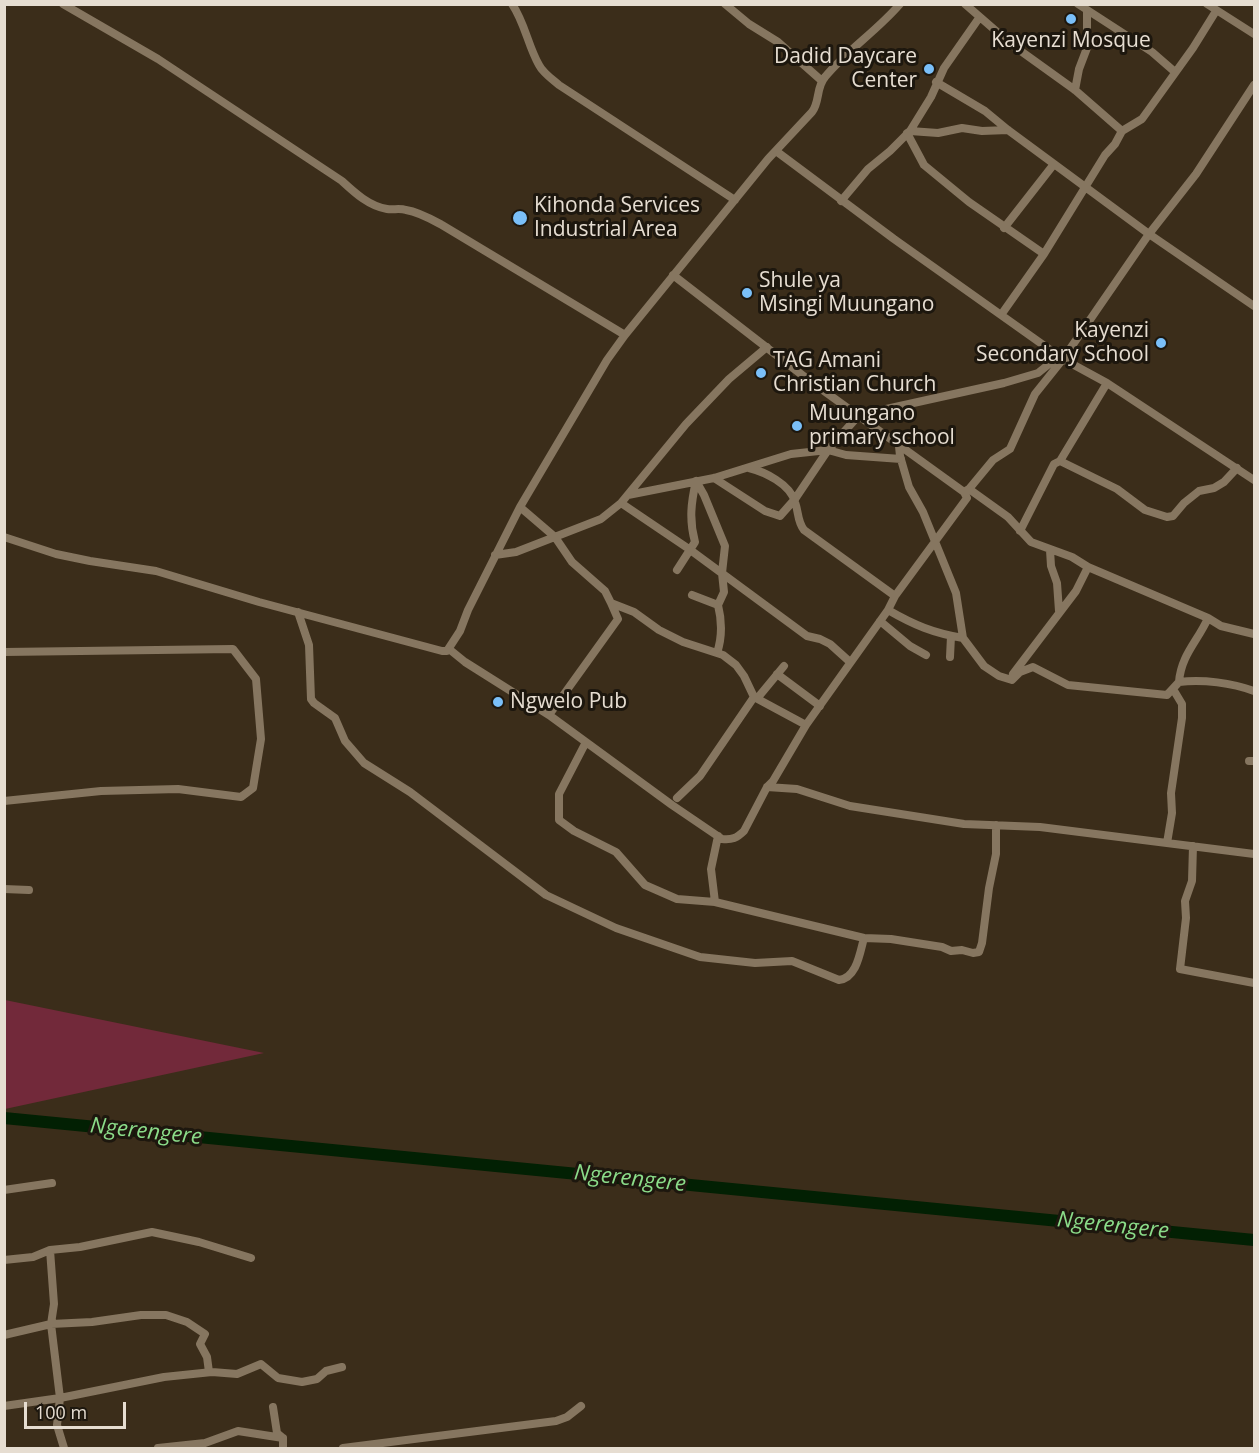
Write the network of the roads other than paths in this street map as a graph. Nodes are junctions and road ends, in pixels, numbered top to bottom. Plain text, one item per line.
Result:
1 (63, 4) edge
2 (512, 4) edge
3 (725, 4) edge
4 (900, 4) edge
5 (965, 4) edge
6 (1208, 4) edge
7 (1083, 7) edge
8 (1216, 10) junction
9 (979, 18) junction
10 (1254, 34) edge
11 (1175, 72) junction
12 (822, 81) junction
13 (936, 82) junction
14 (1254, 85) edge
15 (1075, 90) junction
16 (1008, 130) junction
17 (1122, 131) junction
18 (908, 132) junction
19 (776, 151) junction
20 (1054, 164) junction
21 (1084, 186) junction
22 (735, 200) junction
23 (841, 201) junction
24 (1004, 228) junction
25 (1149, 234) junction
26 (1044, 254) junction
27 (674, 275) junction
28 (1254, 306) edge
29 (1001, 315) junction
30 (625, 335) junction
31 (767, 347) junction
32 (1061, 357) junction
33 (1107, 383) junction
34 (859, 415) junction
35 (899, 446) junction
36 (828, 450) junction
37 (901, 459) junction
38 (1060, 461) junction
39 (748, 468) junction
40 (1237, 468) junction
41 (714, 478) junction
42 (1254, 480) edge
43 (696, 481) junction
44 (967, 490) junction
45 (628, 495) junction
46 (795, 499) junction
47 (621, 503) junction
48 (520, 507) junction
49 (1020, 531) junction
50 (4, 537) edge
51 (555, 537) junction
52 (935, 543) junction
53 (691, 550) junction
54 (1050, 550) junction
55 (495, 555) junction
56 (1088, 567) junction
57 (677, 570) dead end
58 (722, 573) junction
59 (692, 594) dead end
60 (895, 596) junction
61 (611, 603) junction
62 (718, 606) junction
63 (888, 610) junction
64 (1059, 611) junction
65 (298, 612) junction
66 (1208, 618) junction
67 (880, 621) junction
68 (1254, 634) edge
69 (951, 636) junction
70 (963, 638) junction
71 (449, 649) junction
72 (4, 652) edge
73 (717, 653) junction
74 (926, 655) dead end
75 (950, 657) dead end
76 (850, 662) junction
77 (784, 666) dead end
78 (777, 674) junction
79 (1009, 679) junction
80 (1176, 685) junction
81 (1254, 691) edge
82 (757, 696) junction
83 (820, 706) junction
84 (549, 715) junction
85 (806, 725) junction
86 (586, 742) junction
87 (767, 787) junction
88 (677, 798) dead end
89 (4, 801) edge
90 (996, 825) junction
91 (718, 836) junction
92 (1167, 843) junction
93 (1193, 846) junction
94 (1254, 854) edge
95 (4, 889) edge
96 (29, 890) dead end
97 (715, 902) junction
98 (864, 938) junction
99 (1254, 983) edge
100 (52, 1183) dead end
101 (4, 1190) edge
102 (50, 1250) junction
103 (251, 1258) dead end
104 (4, 1260) edge
105 (51, 1324) junction
106 (4, 1335) edge
107 (342, 1367) dead end
108 (209, 1372) junction
109 (60, 1398) junction
110 (4, 1406) edge
111 (581, 1406) dead end
112 (273, 1407) dead end
113 (284, 1437) junction
114 (64, 1449) edge
115 (158, 1449) edge
116 (283, 1449) edge
117 (343, 1449) edge

1 - 30 street
2 - 22 street
3 - 12 street
4 - 12 street
5 - 9 street
6 - 8 street
7 - 11 street
7 - 15 street
8 - 10 street
8 - 11 street
9 - 13 street
9 - 15 street
11 - 17 street
12 - 19 street
13 - 16 street
13 - 18 street
14 - 25 street
15 - 17 street
16 - 18 street
16 - 20 street
17 - 21 street
18 - 23 street
18 - 24 street
19 - 22 street
19 - 23 street
20 - 21 street
20 - 24 street
21 - 25 street
21 - 26 street
22 - 27 street
23 - 29 street
24 - 26 street
25 - 28 street
25 - 32 street
26 - 29 street
27 - 30 street
27 - 31 street
29 - 32 street
30 - 48 street
31 - 34 street
31 - 45 street
32 - 33 street
32 - 34 street
32 - 44 street
33 - 38 street
33 - 40 street
34 - 35 street
34 - 36 street
35 - 37 street
35 - 44 street
36 - 37 street
36 - 39 street
36 - 46 street
37 - 52 street
38 - 40 street
38 - 49 street
39 - 41 street
39 - 46 street
40 - 42 street
41 - 43 street
41 - 46 street
43 - 45 street
43 - 53 street
43 - 58 street
44 - 49 street
44 - 52 street
45 - 47 street
46 - 60 street
47 - 51 street
47 - 53 street
48 - 51 street
48 - 55 street
49 - 54 street
50 - 65 street
51 - 55 street
51 - 61 street
52 - 60 street
52 - 70 street
53 - 57 street
53 - 58 street
54 - 56 street
54 - 64 street
55 - 71 street
56 - 64 street
56 - 66 street
58 - 62 street
58 - 76 street
59 - 62 street
60 - 63 street
61 - 73 street
61 - 84 street
62 - 73 street
63 - 67 street
63 - 69 street
64 - 79 street
65 - 71 street
65 - 98 street
66 - 68 street
66 - 80 street
67 - 74 street
67 - 76 street
69 - 70 street
69 - 75 street
70 - 79 street
71 - 84 street
72 - 89 street
73 - 82 street
76 - 83 street
77 - 78 street
78 - 82 street
78 - 83 street
79 - 80 street
80 - 81 street
80 - 92 street
82 - 85 street
82 - 88 street
83 - 85 street
84 - 86 street
85 - 87 street
86 - 91 street
86 - 97 street
87 - 90 street
87 - 91 street
90 - 92 street
90 - 98 street
91 - 97 street
92 - 93 street
93 - 94 street
93 - 99 street
95 - 96 street
97 - 98 street
100 - 101 street
102 - 103 street
102 - 104 street
102 - 105 street
105 - 106 street
105 - 108 street
105 - 109 street
107 - 108 street
108 - 109 street
109 - 110 street
109 - 114 street
111 - 117 street
112 - 113 street
113 - 115 street
113 - 116 street

